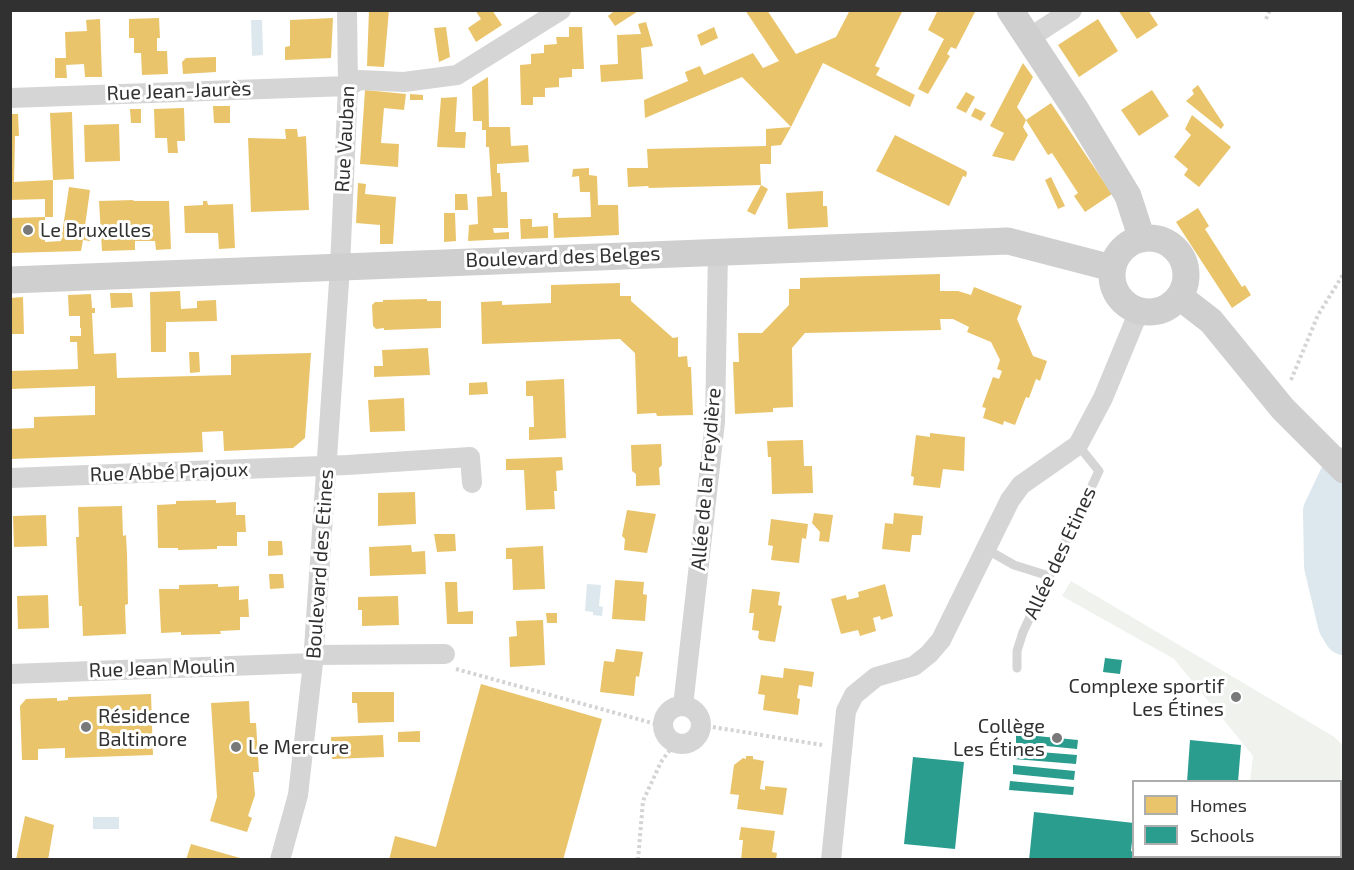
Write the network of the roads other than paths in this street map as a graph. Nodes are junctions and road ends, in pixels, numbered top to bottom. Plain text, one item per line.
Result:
1 (347, 10) edge
2 (561, 10) edge
3 (1010, 10) edge
4 (1072, 10) edge
5 (1029, 38) junction
6 (348, 86) junction
7 (10, 98) edge
8 (1142, 238) junction
9 (718, 251) junction
10 (340, 267) junction
11 (1112, 268) junction
12 (10, 280) edge
13 (1180, 297) junction
14 (1139, 311) junction
15 (1078, 445) junction
16 (327, 465) junction
17 (1344, 470) edge
18 (10, 478) edge
19 (472, 483) dead end
20 (986, 549) junction
21 (1049, 576) junction
22 (445, 654) road end
23 (314, 659) junction
24 (1017, 668) dead end
25 (10, 674) edge
26 (683, 706) junction
27 (280, 860) edge
28 (831, 860) edge

1 - 6 street, Rue Vauban
2 - 6 street, Rue Jean-Jaurès
3 - 5 street
4 - 5 street
5 - 8 street
6 - 7 street, Rue Jean-Jaurès
6 - 10 street, Rue Vauban
8 - 11 street
8 - 13 street
9 - 10 street, Boulevard des Belges
9 - 11 street, Boulevard des Belges
9 - 26 street, Allée de la Freydière
10 - 12 street, Boulevard des Belges
10 - 16 street, Boulevard des Etines
11 - 14 street
13 - 14 street
13 - 17 street
14 - 15 street
15 - 20 street
15 - 21 lane, Allée des Etines
16 - 18 street, Rue Abbé Prajoux
16 - 19 street, Rue Abbé Prajoux
16 - 23 street, Boulevard des Etines
20 - 21 lane
20 - 28 street
21 - 24 lane, Allée des Etines
22 - 23 street, Rue Jean Moulin
23 - 25 street, Rue Jean Moulin
23 - 27 street, Boulevard des Etines
26 - 26 street

